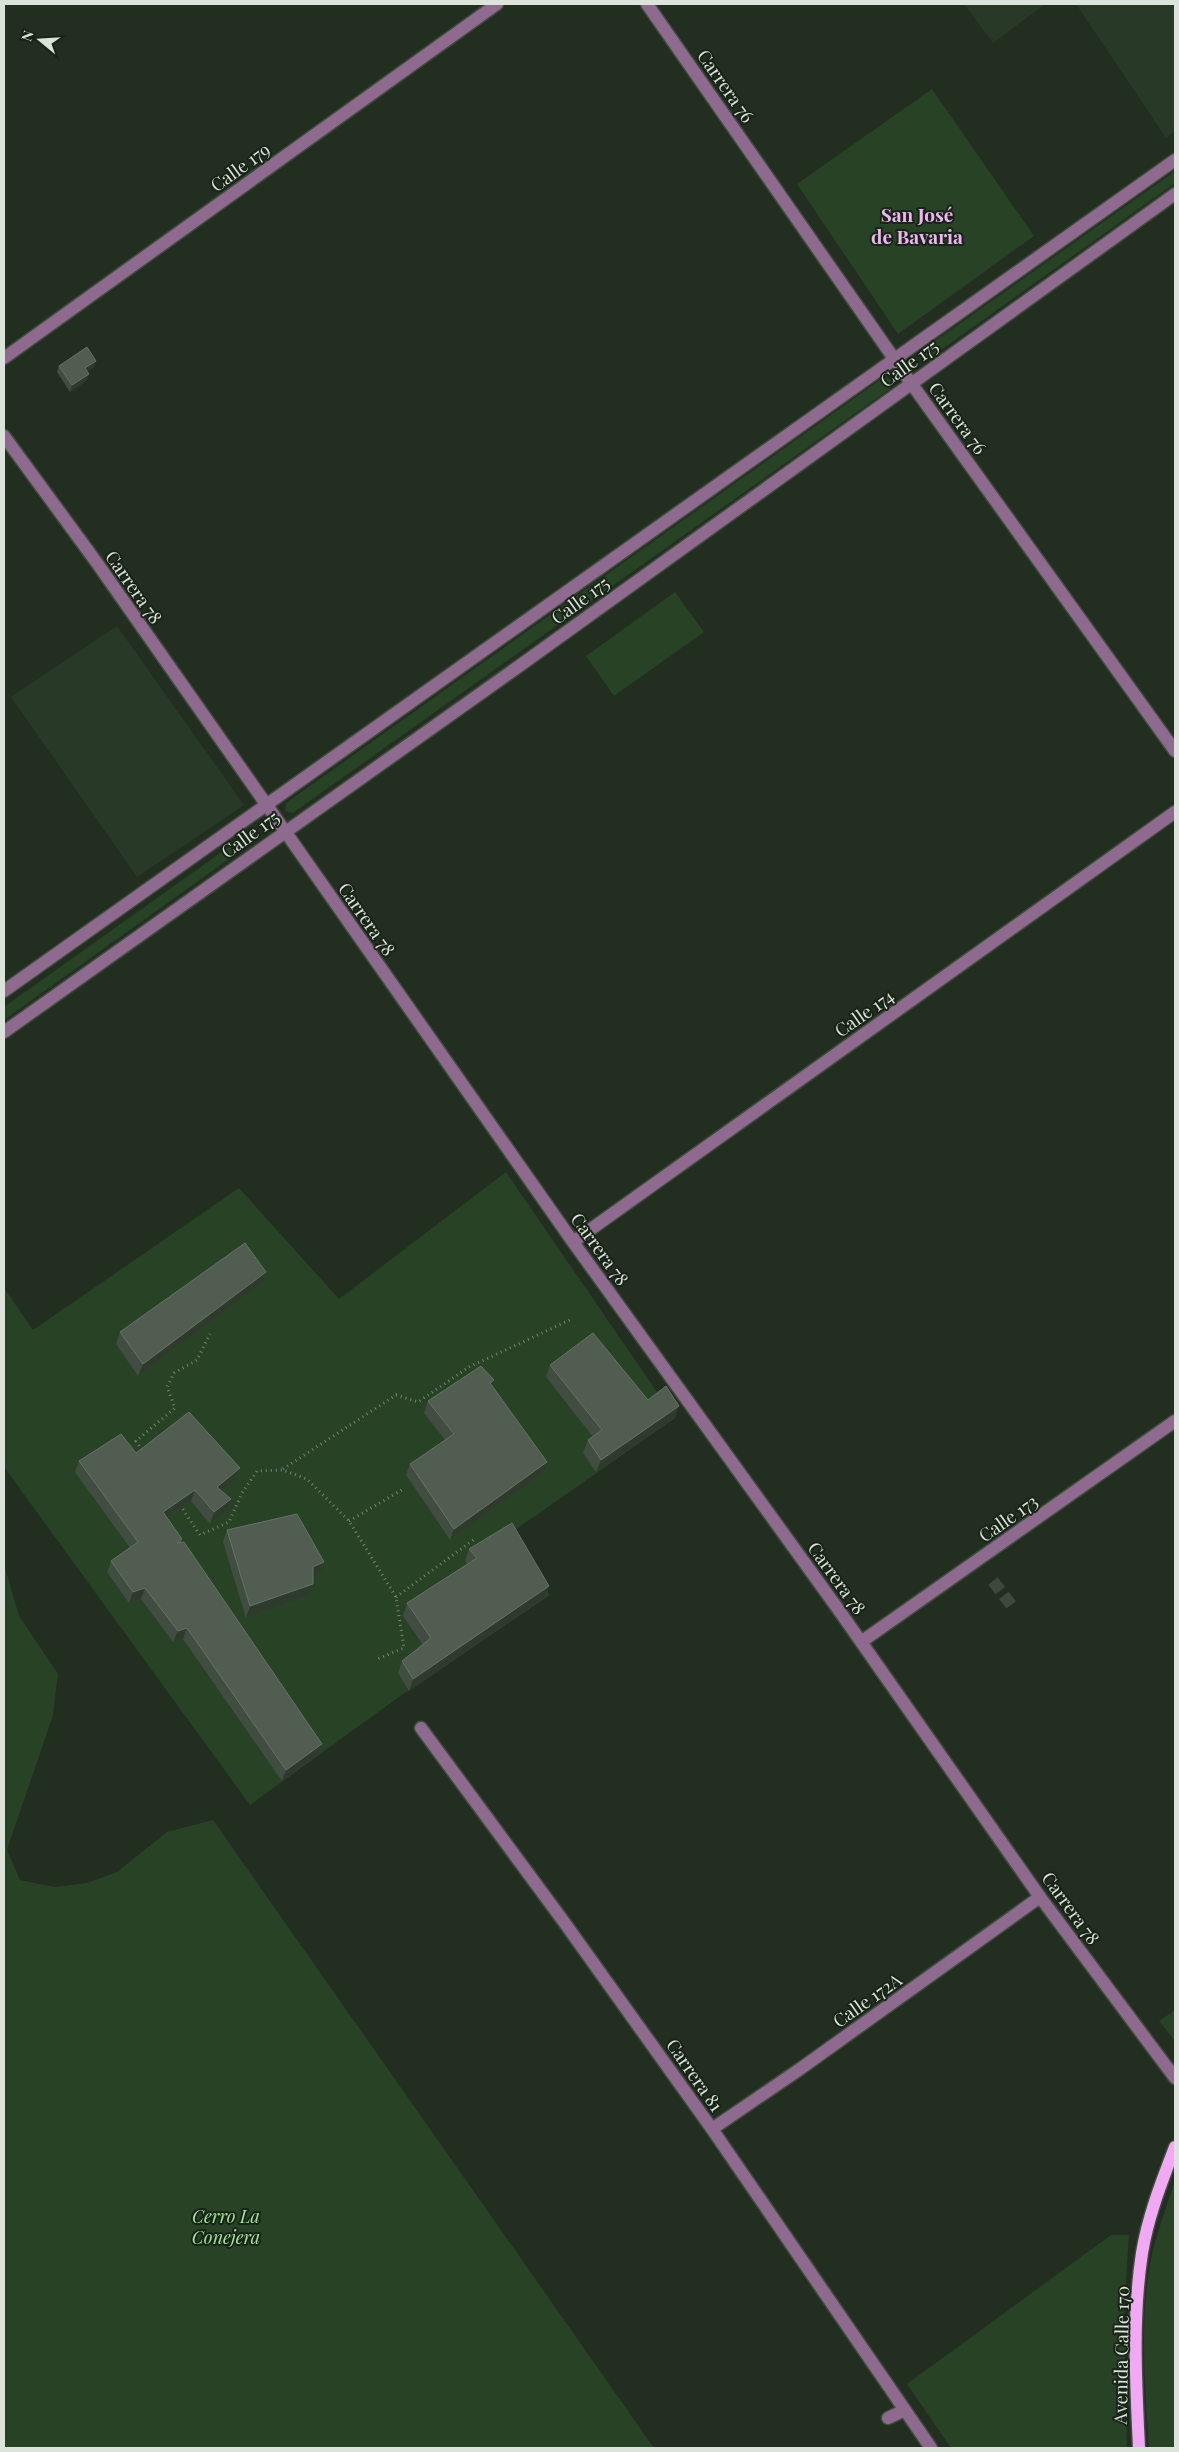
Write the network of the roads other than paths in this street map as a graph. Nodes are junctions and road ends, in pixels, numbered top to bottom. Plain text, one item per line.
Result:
1 (497, 4) edge
2 (647, 4) edge
3 (1175, 160) edge
4 (1175, 194) edge
5 (4, 358) edge
6 (896, 358) junction
7 (911, 383) junction
8 (4, 436) edge
9 (1175, 751) edge
10 (265, 805) junction
11 (1175, 812) edge
12 (284, 831) junction
13 (4, 991) edge
14 (4, 1032) edge
15 (573, 1242) junction
16 (1175, 1421) edge
17 (861, 1642) junction
18 (421, 1728) dead end
19 (1040, 1897) junction
20 (1175, 2078) edge
21 (712, 2129) junction
22 (1175, 2147) edge
23 (904, 2410) junction
24 (888, 2418) dead end
25 (931, 2448) edge
26 (1139, 2448) edge

1 - 5 street, Calle 179
2 - 6 street, Carrera 76
3 - 6 street, Calle 175
4 - 7 street, Calle 175
6 - 7 street, Carrera 76
6 - 10 street, Calle 175
7 - 9 street, Carrera 76
7 - 12 street, Calle 175
8 - 10 street, Carrera 78
10 - 12 street, Carrera 78
10 - 13 street, Calle 175
11 - 15 street, Calle 174
12 - 14 street, Calle 175
12 - 15 street, Carrera 78
15 - 17 street, Carrera 78
16 - 17 street, Calle 173
17 - 19 street, Carrera 78
18 - 21 street, Carrera 81
19 - 20 street, Carrera 78
19 - 21 street, Calle 172A
21 - 23 street, Carrera 81
22 - 26 main road, Avenida Calle 170
23 - 24 street
23 - 25 street, Carrera 81

